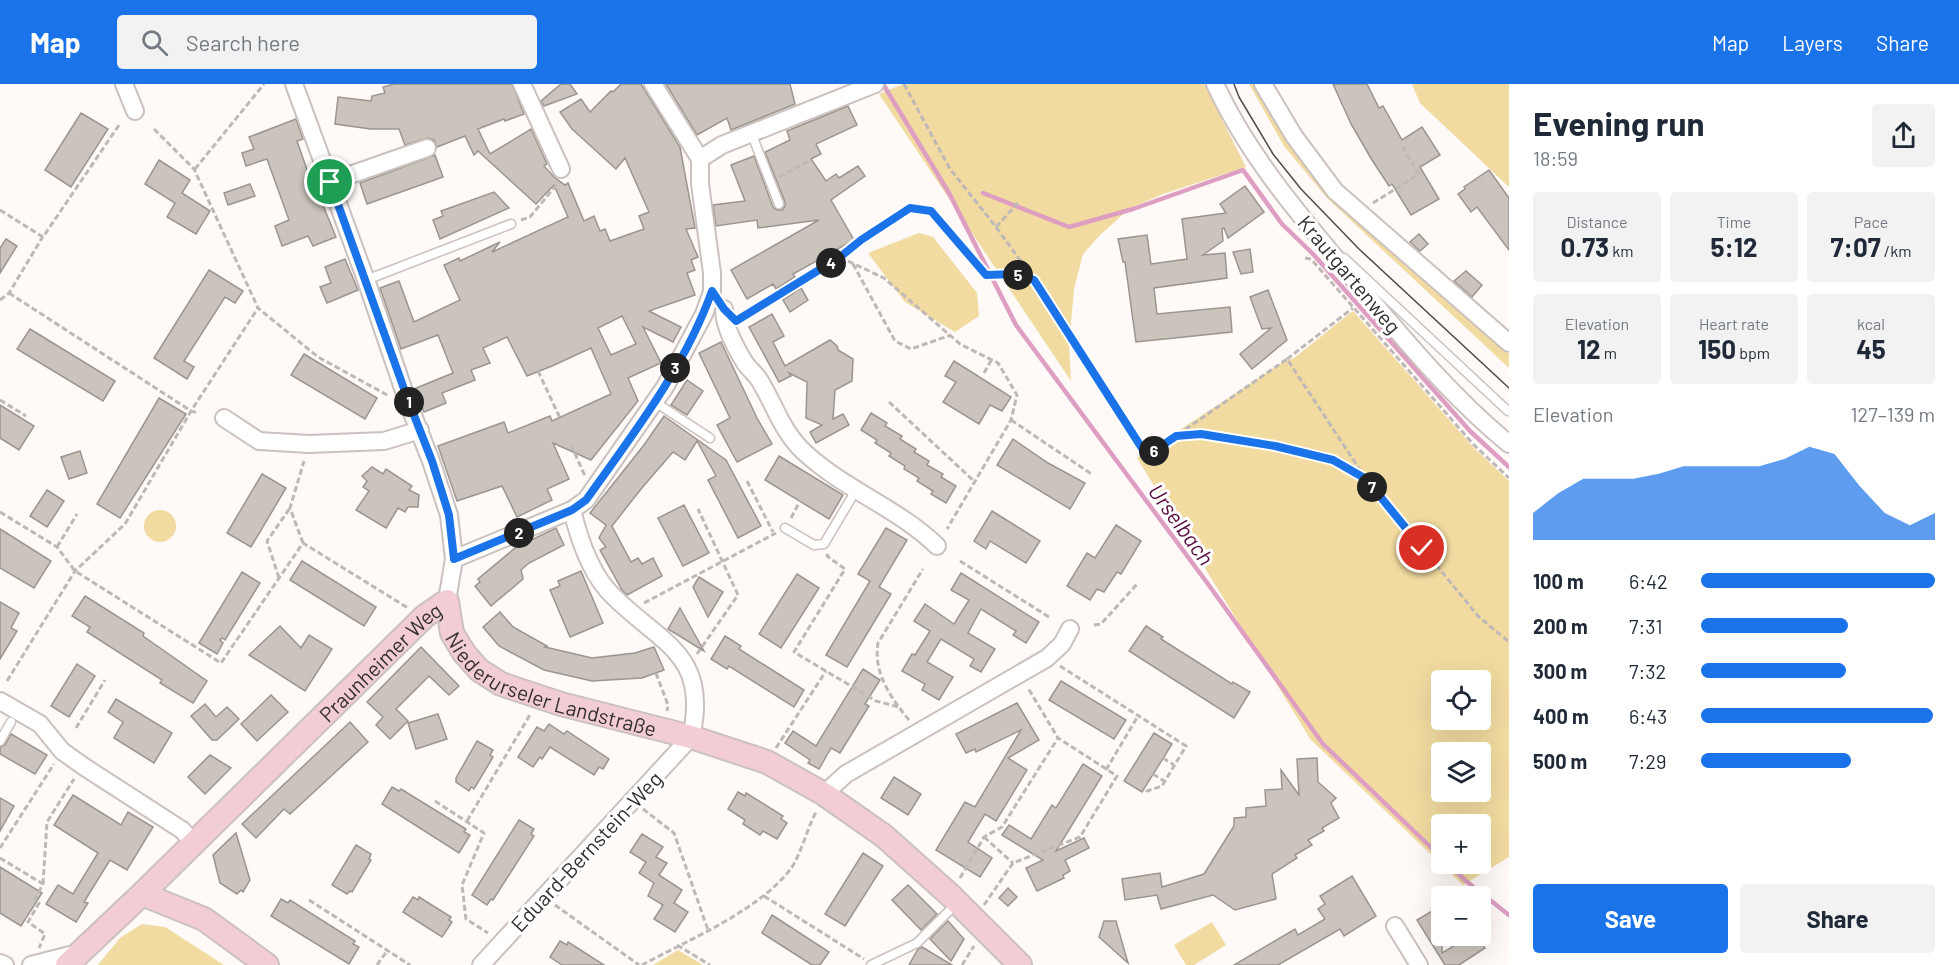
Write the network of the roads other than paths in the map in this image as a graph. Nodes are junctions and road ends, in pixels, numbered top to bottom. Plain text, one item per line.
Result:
1 (124, 84) edge
2 (294, 84) edge
3 (522, 84) edge
4 (653, 84) edge
5 (875, 84) edge
6 (1215, 84) edge
7 (1263, 84) edge
8 (135, 111) dead end
9 (752, 135) junction
10 (427, 148) dead end
11 (700, 159) junction
12 (561, 169) road end
13 (330, 182) junction
14 (779, 204) dead end
15 (511, 224) road end
16 (1317, 237) junction
17 (840, 257) road end
18 (366, 280) junction
19 (712, 291) junction
20 (724, 309) junction
21 (736, 321) junction
22 (1509, 343) edge
23 (759, 379) junction
24 (655, 402) junction
25 (1508, 411) edge
26 (224, 418) dead end
27 (420, 430) junction
28 (710, 438) dead end
29 (1509, 444) edge
30 (856, 490) junction
31 (572, 510) junction
32 (785, 528) road end
33 (937, 546) dead end
34 (454, 559) junction
35 (447, 601) junction
36 (1070, 629) dead end
37 (0, 701) edge
38 (11, 722) dead end
39 (691, 737) junction
40 (0, 741) edge
41 (821, 799) junction
42 (193, 842) junction
43 (142, 894) junction
44 (957, 894) junction
45 (1395, 926) dead end
46 (73, 959) edge
47 (33, 960) edge
48 (0, 963) edge
49 (5, 965) edge
50 (267, 965) edge
51 (482, 965) edge
52 (871, 965) edge
53 (1020, 965) edge
54 (1419, 965) edge

1 - 8 street
2 - 13 street, Praunheimer Weg
3 - 12 street
4 - 11 street
5 - 9 street
6 - 16 street, Krautgartenweg
7 - 22 street, Krautgartenweg
9 - 11 street
9 - 14 lane
10 - 13 street
11 - 19 street
13 - 18 street, Praunheimer Weg
15 - 18 lane
16 - 25 lane
16 - 29 street, Krautgartenweg
17 - 21 lane
18 - 27 street, Praunheimer Weg
19 - 20 street
19 - 24 street
20 - 21 street
20 - 23 street
21 - 23 street
23 - 30 street
24 - 28 lane
24 - 31 street
26 - 27 street
27 - 34 street, Praunheimer Weg
30 - 32 lane
30 - 33 street
31 - 34 street
31 - 39 street, Niederurseler Landstraße
34 - 35 street, Praunheimer Weg
35 - 39 main road, Niederurseler Landstraße
35 - 42 main road, Praunheimer Weg
36 - 41 street
37 - 42 street
38 - 40 lane
39 - 41 main road, Niederurseler Landstraße
39 - 51 street, Eduard-Bernstein-Weg
41 - 44 main road, Niederurseler Landstraße
42 - 43 main road, Praunheimer Weg
43 - 46 main road, Praunheimer Weg
43 - 50 main road
44 - 52 lane
44 - 53 main road, Niederurseler Landstraße
45 - 54 street
46 - 47 street
48 - 49 street

